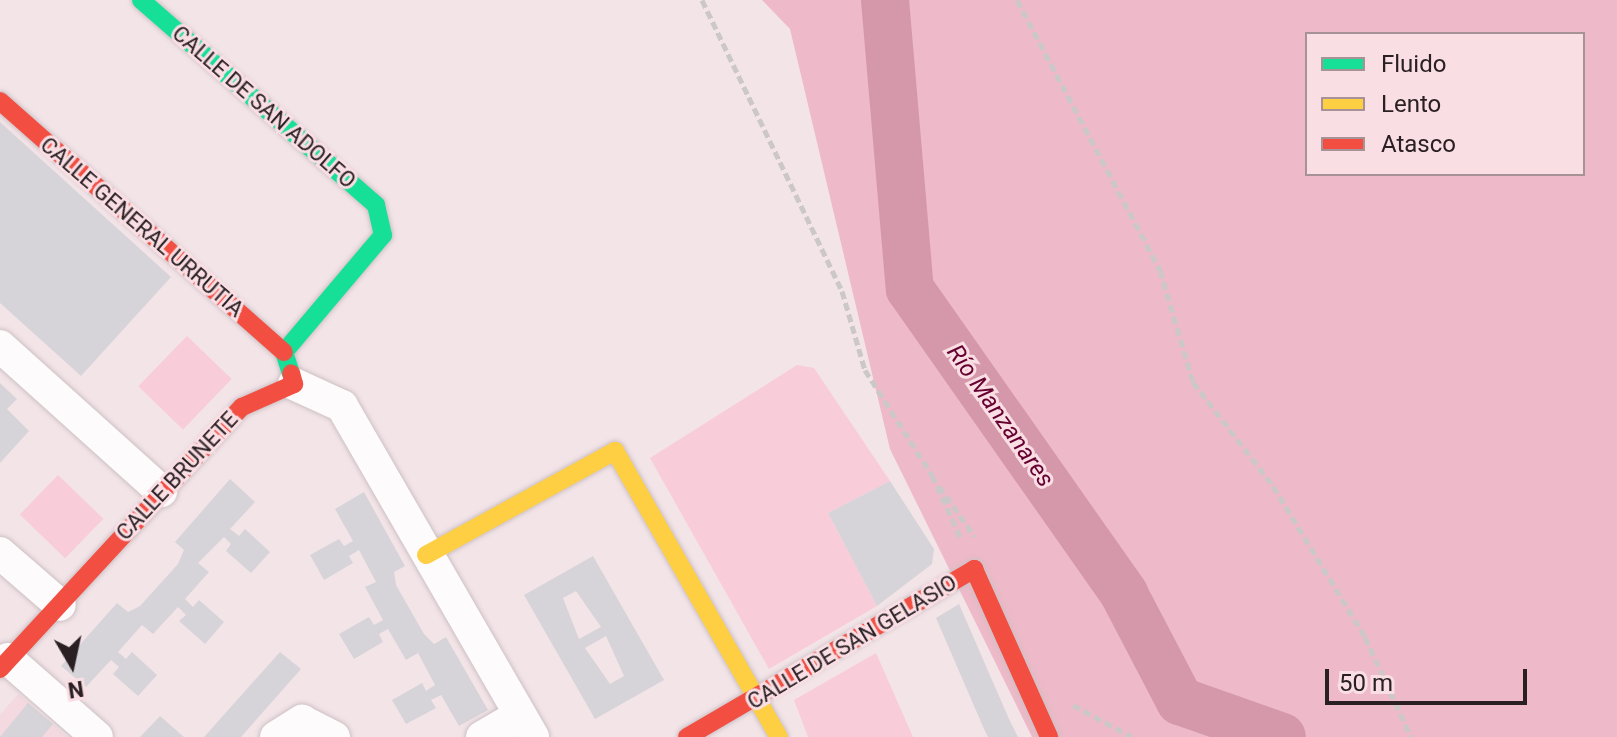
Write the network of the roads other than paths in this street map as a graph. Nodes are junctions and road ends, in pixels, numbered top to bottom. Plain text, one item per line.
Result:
1 (141, 0) edge
2 (0, 101) edge
3 (0, 346) edge
4 (284, 352) junction
5 (294, 384) junction
6 (161, 491) junction
7 (0, 553) edge
8 (426, 555) junction
9 (60, 605) junction
10 (4, 664) edge
11 (758, 699) junction
12 (526, 726) edge
13 (278, 733) edge
14 (97, 737) edge
15 (334, 737) edge
16 (482, 737) edge
17 (687, 737) edge
18 (779, 737) edge
19 (1049, 737) edge

1 - 4 street, CALLE DE SAN ADOLFO
2 - 4 street, CALLE GENERAL URRUTIA
3 - 6 street
4 - 5 street
5 - 6 street, CALLE BRUNETE
5 - 8 street
6 - 9 street, CALLE BRUNETE
7 - 9 street
8 - 11 street
8 - 12 street
9 - 10 street, CALLE BRUNETE
10 - 14 street
11 - 17 street, CALLE DE SAN GELASIO
11 - 18 street
11 - 19 street, CALLE DE SAN GELASIO
12 - 16 street
13 - 15 street

